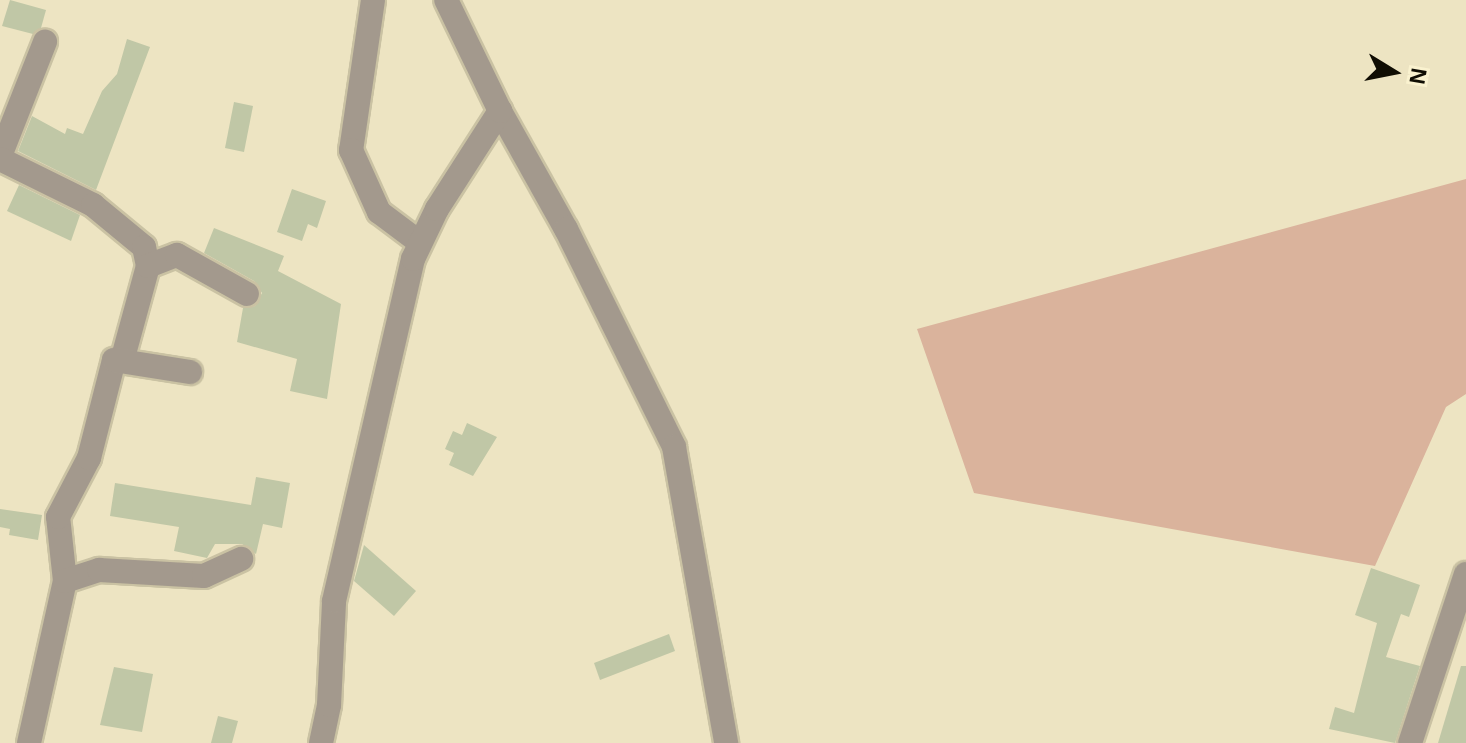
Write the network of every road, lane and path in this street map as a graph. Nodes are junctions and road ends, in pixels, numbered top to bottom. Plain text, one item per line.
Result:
1 (373, 0) edge
2 (446, 0) edge
3 (45, 42) dead end
4 (500, 111) junction
5 (0, 157) edge
6 (419, 242) junction
7 (148, 266) junction
8 (247, 294) dead end
9 (122, 361) junction
10 (190, 372) dead end
11 (241, 559) dead end
12 (1466, 574) edge
13 (65, 581) junction
14 (29, 743) edge
15 (321, 743) edge
16 (726, 743) edge
17 (1410, 743) edge

1 - 6 street
2 - 4 street
3 - 5 street
4 - 6 street
4 - 16 street
5 - 7 street
6 - 15 street
7 - 8 street
7 - 9 street
9 - 10 street
9 - 13 street
11 - 13 street
12 - 17 street
13 - 14 street

